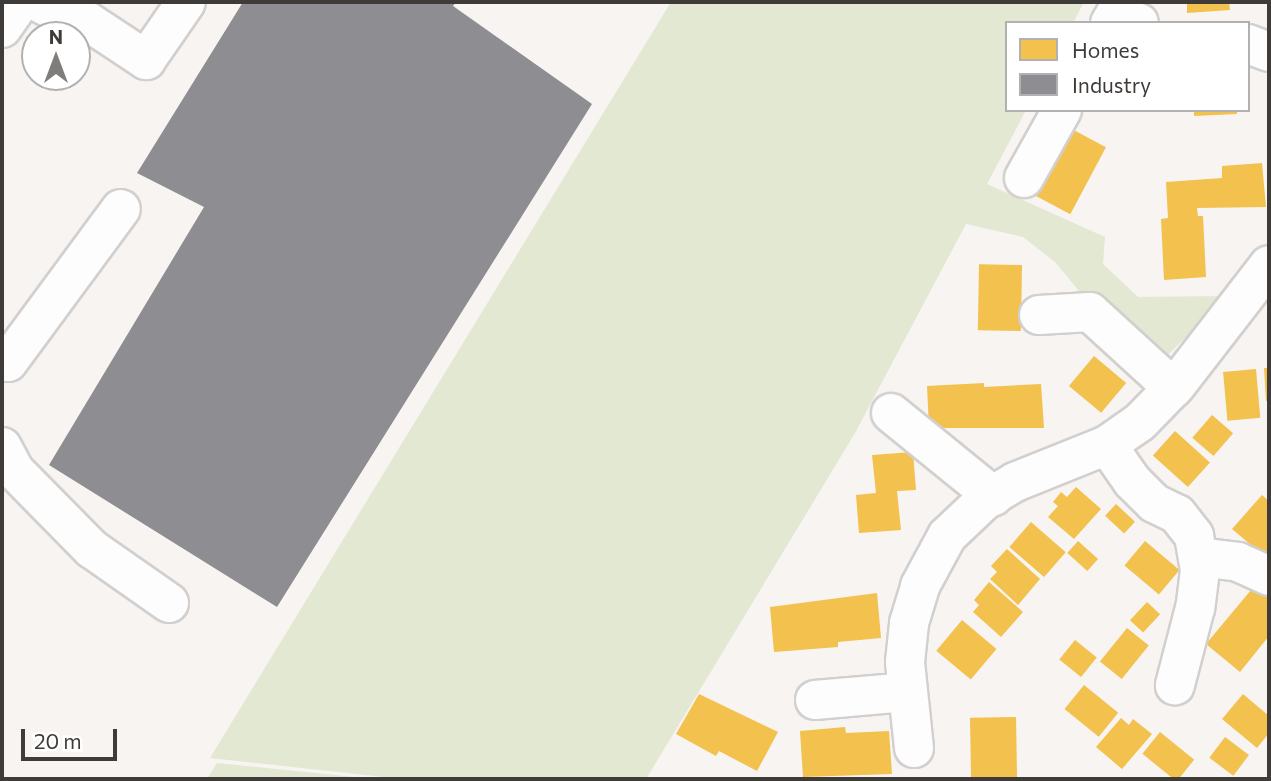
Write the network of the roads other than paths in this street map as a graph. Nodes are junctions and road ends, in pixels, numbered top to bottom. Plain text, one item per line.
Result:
1 (19, 2) edge
2 (38, 2) edge
3 (186, 2) edge
4 (80, 11) edge
5 (2, 28) edge
6 (1250, 45) edge
7 (1269, 52) edge
8 (1061, 112) edge
9 (1024, 178) dead end
10 (121, 209) dead end
11 (1269, 265) edge
12 (1039, 315) dead end
13 (4, 371) edge
14 (1173, 388) junction
15 (891, 412) dead end
16 (1107, 445) junction
17 (2, 447) edge
18 (993, 496) junction
19 (1199, 557) junction
20 (1269, 576) edge
21 (169, 603) dead end
22 (1175, 685) dead end
23 (906, 692) junction
24 (815, 701) dead end
25 (914, 748) dead end

1 - 5 street
2 - 4 street
3 - 4 street
6 - 7 street
8 - 9 street
10 - 13 street
11 - 14 street
12 - 14 street
14 - 16 street
15 - 18 street
16 - 18 street
16 - 19 street
17 - 21 street
18 - 23 street
19 - 20 street
19 - 22 street
23 - 24 street
23 - 25 street

